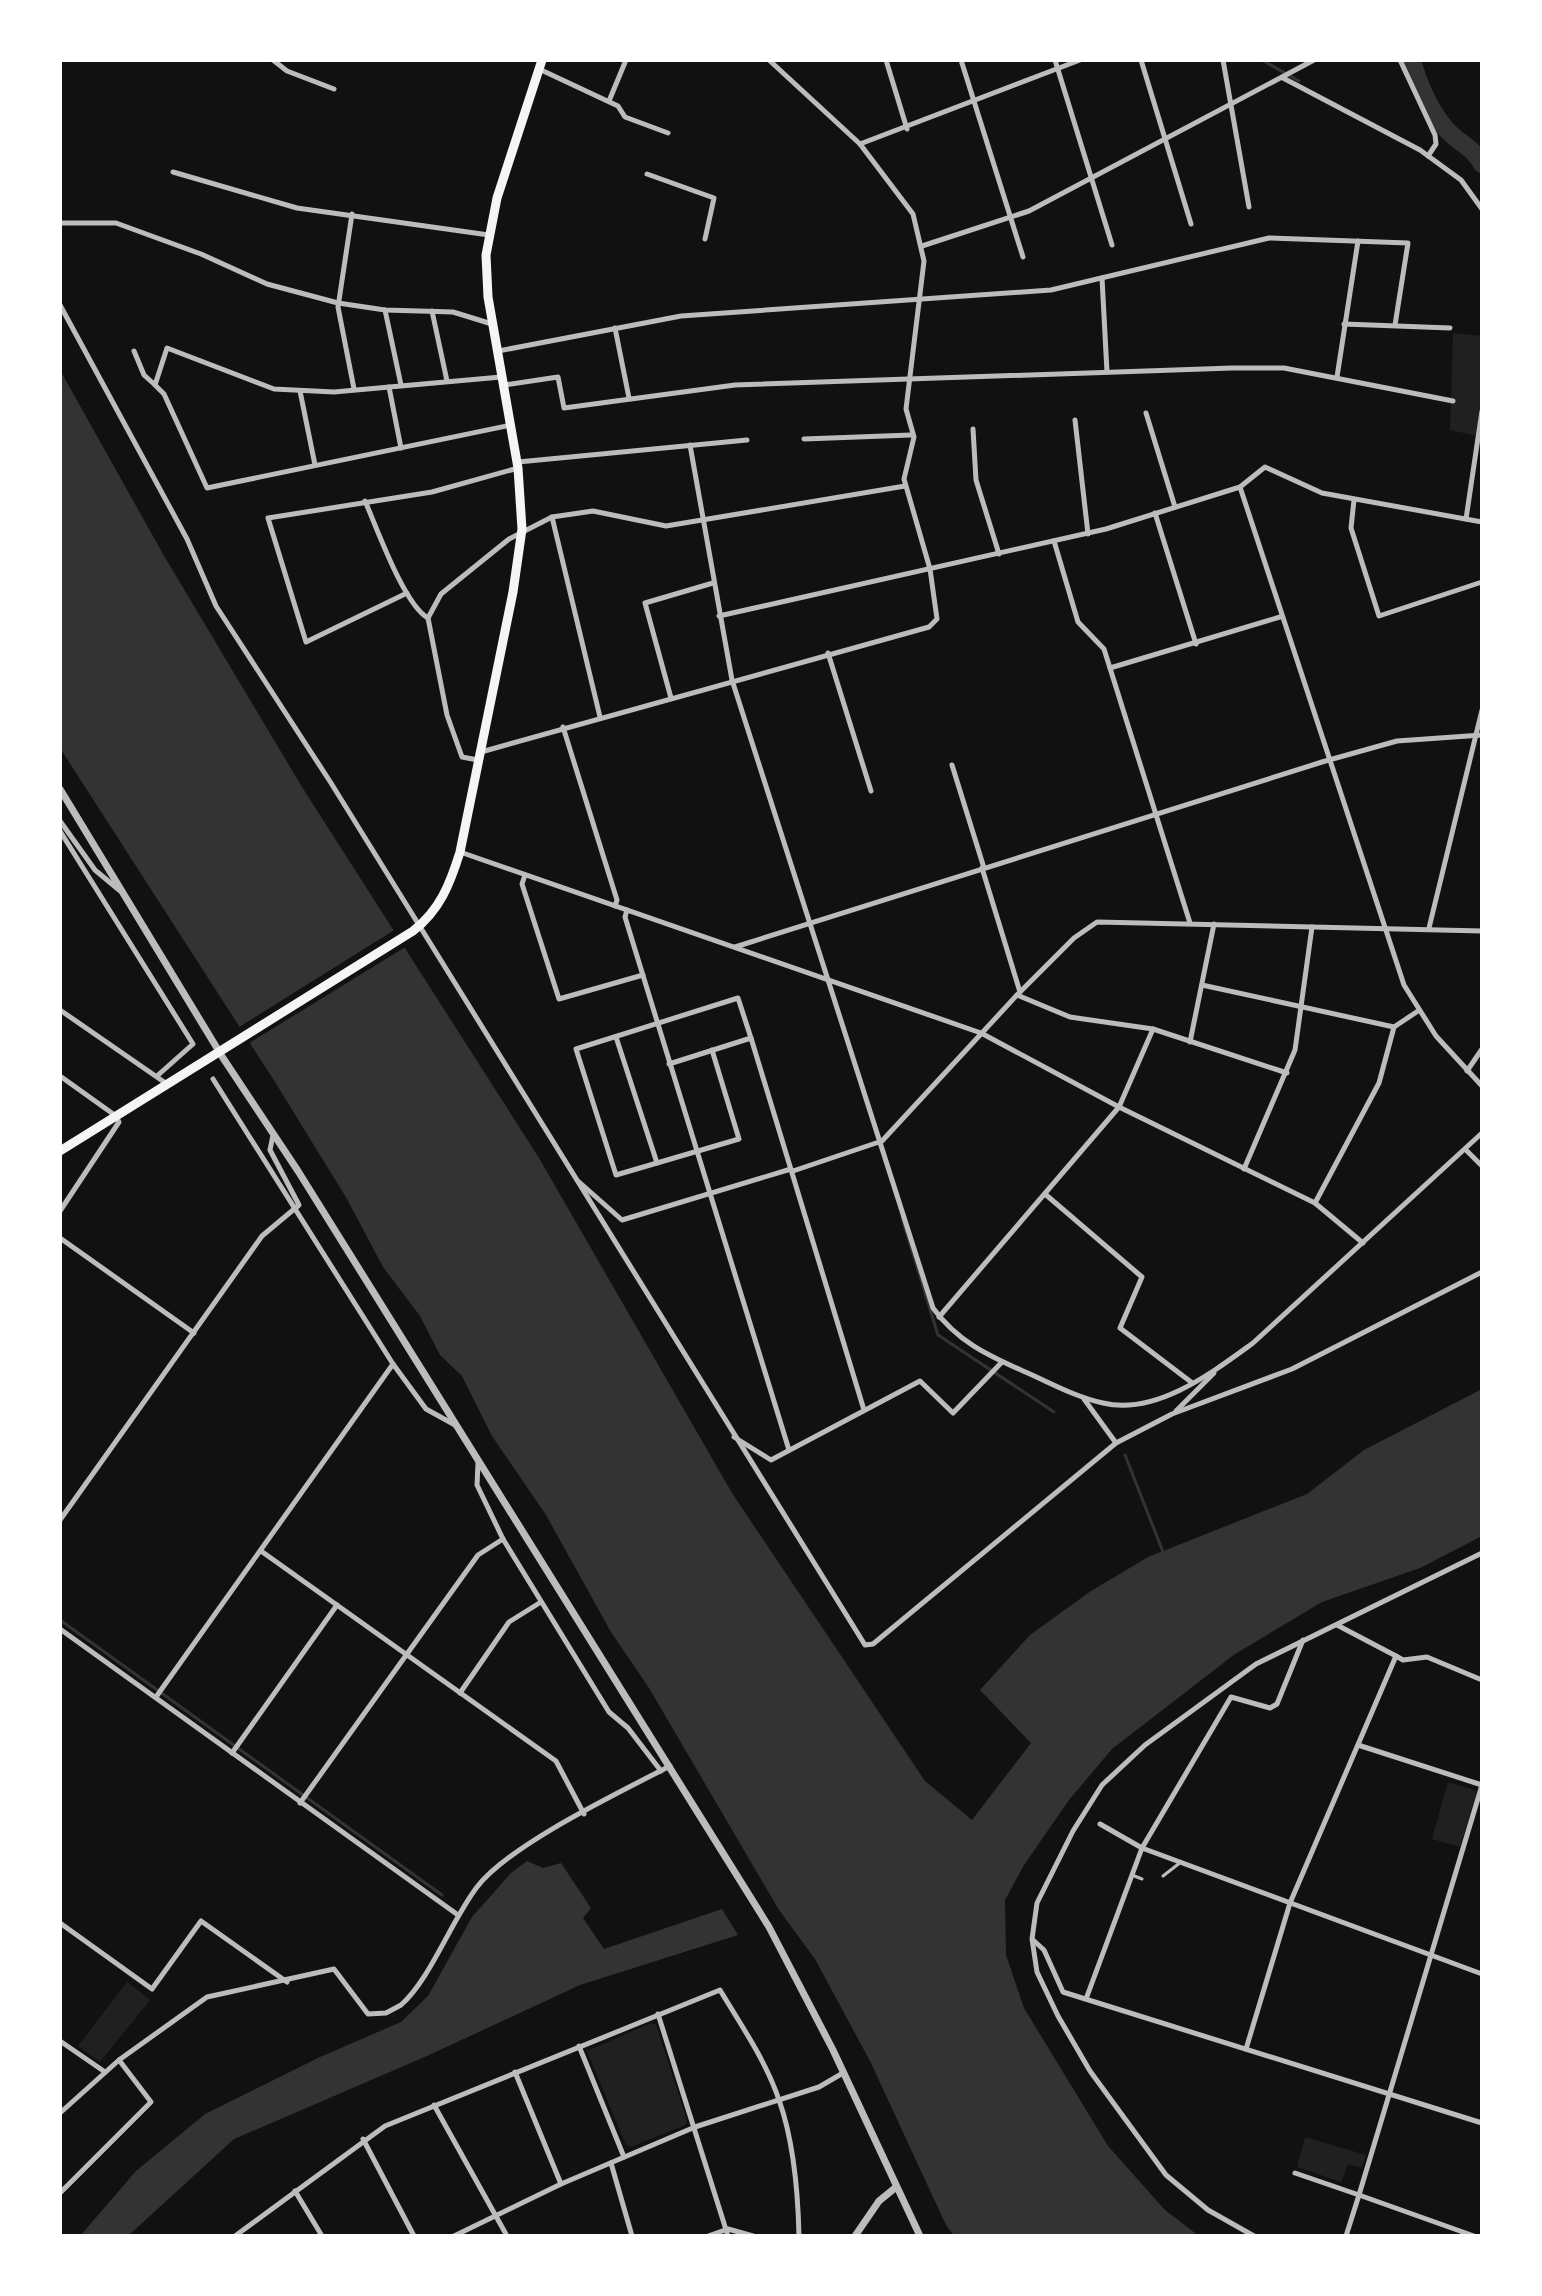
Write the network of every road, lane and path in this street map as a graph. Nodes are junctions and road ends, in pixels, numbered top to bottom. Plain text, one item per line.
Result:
1 (273, 60) edge
2 (626, 60) edge
3 (769, 60) edge
4 (886, 60) edge
5 (961, 60) edge
6 (1055, 60) edge
7 (1080, 60) edge
8 (1141, 60) edge
9 (1223, 60) edge
10 (1314, 60) edge
11 (1400, 60) edge
12 (1302, 63) edge
13 (541, 65) edge
14 (1058, 69) junction
15 (1282, 77) junction
16 (334, 89) dead end
17 (609, 101) junction
18 (974, 102) junction
19 (1231, 105) junction
20 (907, 129) junction
21 (668, 133) dead end
22 (1165, 139) junction
23 (860, 144) junction
24 (1428, 156) junction
25 (173, 172) dead end
26 (647, 174) dead end
27 (1092, 178) junction
28 (1249, 207) dead end
29 (1482, 209) edge
30 (352, 214) junction
31 (1010, 217) junction
32 (60, 223) edge
33 (1191, 224) dead end
34 (489, 235) junction
35 (705, 239) dead end
36 (1358, 241) junction
37 (1112, 245) dead end
38 (922, 246) junction
39 (1023, 257) dead end
40 (1102, 278) junction
41 (919, 299) junction
42 (338, 303) junction
43 (60, 305) edge
44 (385, 310) junction
45 (432, 311) junction
46 (493, 324) junction
47 (1344, 324) junction
48 (1395, 325) junction
49 (615, 328) junction
50 (1450, 328) dead end
51 (134, 351) dead end
52 (498, 351) junction
53 (1107, 372) junction
54 (1337, 377) junction
55 (909, 378) junction
56 (447, 381) junction
57 (503, 381) junction
58 (155, 385) junction
59 (401, 385) junction
60 (389, 387) junction
61 (354, 389) junction
62 (300, 391) junction
63 (629, 398) junction
64 (1453, 401) dead end
65 (1482, 411) edge
66 (1146, 413) dead end
67 (1075, 420) dead end
68 (511, 425) junction
69 (973, 429) dead end
70 (911, 435) junction
71 (804, 439) dead end
72 (747, 440) dead end
73 (690, 445) junction
74 (401, 448) junction
75 (316, 465) junction
76 (517, 465) junction
77 (905, 486) junction
78 (1240, 487) junction
79 (1354, 500) junction
80 (365, 501) junction
81 (1175, 507) junction
82 (1155, 513) junction
83 (552, 517) junction
84 (700, 519) junction
85 (1466, 519) junction
86 (1482, 522) edge
87 (522, 529) junction
88 (1088, 534) junction
89 (1054, 541) junction
90 (999, 554) junction
91 (930, 569) junction
92 (1482, 582) edge
93 (713, 583) junction
94 (407, 593) junction
95 (719, 616) junction
96 (1280, 617) junction
97 (428, 618) junction
98 (1196, 644) junction
99 (828, 653) junction
100 (1110, 668) junction
101 (732, 680) junction
102 (671, 698) junction
103 (1482, 710) edge
104 (600, 717) junction
105 (563, 727) junction
106 (1479, 735) edge
107 (479, 756) junction
108 (1329, 761) junction
109 (952, 765) dead end
110 (60, 789) edge
111 (871, 791) dead end
112 (1156, 814) junction
113 (60, 821) edge
114 (60, 831) edge
115 (460, 852) junction
116 (983, 868) junction
117 (525, 875) junction
118 (127, 897) junction
119 (615, 906) junction
120 (627, 910) junction
121 (811, 923) junction
122 (1190, 923) junction
123 (1214, 924) junction
124 (1383, 926) junction
125 (1312, 927) junction
126 (417, 928) junction
127 (1429, 928) junction
128 (1482, 931) edge
129 (735, 947) junction
130 (643, 975) junction
131 (829, 980) junction
132 (1202, 985) junction
133 (1019, 994) junction
134 (1302, 1006) junction
135 (60, 1010) edge
136 (1418, 1011) junction
137 (657, 1023) junction
138 (1394, 1027) junction
139 (1153, 1029) junction
140 (981, 1033) junction
141 (616, 1037) junction
142 (751, 1038) junction
143 (1190, 1042) junction
144 (1482, 1049) edge
145 (712, 1050) junction
146 (219, 1052) junction
147 (669, 1064) junction
148 (1467, 1071) junction
149 (1287, 1073) junction
150 (60, 1076) edge
151 (157, 1076) junction
152 (213, 1079) dead end
153 (167, 1084) junction
154 (1482, 1086) edge
155 (1119, 1107) junction
156 (116, 1116) junction
157 (1482, 1133) edge
158 (274, 1135) junction
159 (882, 1141) junction
160 (1466, 1150) junction
161 (60, 1151) edge
162 (697, 1152) junction
163 (657, 1163) junction
164 (1482, 1166) edge
165 (1244, 1169) junction
166 (792, 1170) junction
167 (576, 1180) junction
168 (710, 1193) junction
169 (1045, 1194) junction
170 (1315, 1203) junction
171 (296, 1210) junction
172 (60, 1211) edge
173 (60, 1238) edge
174 (1363, 1243) junction
175 (1482, 1272) edge
176 (939, 1317) junction
177 (194, 1333) junction
178 (1002, 1362) junction
179 (393, 1364) junction
180 (1214, 1372) junction
181 (1191, 1382) junction
182 (1083, 1397) junction
183 (864, 1410) junction
184 (1172, 1414) junction
185 (456, 1426) junction
186 (733, 1436) junction
187 (1116, 1443) junction
188 (789, 1450) junction
189 (478, 1463) junction
190 (60, 1520) edge
191 (503, 1539) junction
192 (261, 1551) junction
193 (1482, 1553) edge
194 (541, 1602) junction
195 (337, 1605) junction
196 (1337, 1624) junction
197 (60, 1629) edge
198 (1303, 1639) junction
199 (406, 1655) junction
200 (1396, 1656) junction
201 (1482, 1680) edge
202 (460, 1693) junction
203 (156, 1697) junction
204 (1358, 1745) junction
205 (232, 1753) junction
206 (671, 1766) junction
207 (661, 1771) junction
208 (1482, 1785) edge
209 (300, 1803) junction
210 (584, 1814) junction
211 (1100, 1824) dead end
212 (1142, 1848) junction
213 (1181, 1862) junction
214 (1132, 1875) junction
215 (1163, 1876) dead end
216 (1142, 1879) dead end
217 (1290, 1903) junction
218 (458, 1915) junction
219 (60, 1923) edge
220 (1032, 1939) junction
221 (1431, 1955) junction
222 (1482, 1974) edge
223 (287, 1982) junction
224 (1086, 1999) junction
225 (658, 2014) junction
226 (60, 2041) edge
227 (579, 2046) junction
228 (1246, 2049) junction
229 (119, 2060) junction
230 (515, 2072) junction
231 (105, 2073) junction
232 (843, 2073) junction
233 (1390, 2093) junction
234 (779, 2100) junction
235 (434, 2105) junction
236 (60, 2113) edge
237 (1482, 2123) edge
238 (695, 2127) junction
239 (363, 2139) junction
240 (624, 2157) junction
241 (611, 2163) junction
242 (1295, 2173) dead end
243 (561, 2184) junction
244 (895, 2188) junction
245 (295, 2191) junction
246 (60, 2193) edge
247 (1359, 2195) junction
248 (496, 2215) junction
249 (728, 2232) edge
250 (235, 2236) edge
251 (322, 2236) edge
252 (414, 2236) edge
253 (454, 2236) edge
254 (507, 2236) edge
255 (632, 2236) edge
256 (708, 2236) edge
257 (753, 2236) edge
258 (799, 2236) edge
259 (855, 2236) edge
260 (920, 2236) edge
261 (1254, 2236) edge
262 (1346, 2236) edge
263 (1474, 2236) edge

1 - 16 street
2 - 17 street
3 - 23 street
4 - 20 street
5 - 18 street
6 - 14 street
7 - 14 street
8 - 22 street
9 - 19 street
10 - 12 street
11 - 24 street
12 - 15 street
13 - 17 street
13 - 34 main road
14 - 18 street
14 - 27 street
15 - 19 street
15 - 24 street
17 - 21 street
18 - 20 street
18 - 31 street
19 - 22 street
19 - 28 street
20 - 23 street
22 - 27 street
22 - 33 street
23 - 38 street
24 - 29 street
25 - 30 street
26 - 35 street
27 - 31 street
27 - 37 street
30 - 34 street
30 - 42 street
31 - 38 street
31 - 39 street
32 - 42 street
34 - 46 main road
36 - 40 street
36 - 47 street
36 - 48 street
38 - 41 street
40 - 41 street
40 - 53 street
41 - 49 street
41 - 55 street
42 - 44 street
42 - 61 street
43 - 126 street
44 - 45 street
44 - 59 street
45 - 46 street
45 - 56 street
46 - 52 main road
47 - 48 street
47 - 54 street
48 - 50 street
49 - 52 street
49 - 63 street
51 - 58 street
52 - 57 main road
53 - 54 street
53 - 55 street
54 - 64 street
55 - 63 street
55 - 70 street
56 - 57 street
56 - 59 street
57 - 63 street
57 - 68 main road
58 - 62 street
58 - 75 street
59 - 60 street
60 - 61 street
60 - 74 street
61 - 62 street
62 - 75 street
65 - 85 street
66 - 81 street
67 - 88 street
68 - 74 street
68 - 76 main road
69 - 90 street
70 - 71 street
70 - 77 street
72 - 73 street
73 - 76 street
73 - 84 street
74 - 75 street
76 - 80 street
76 - 87 main road
77 - 84 street
77 - 91 street
78 - 79 street
78 - 81 street
78 - 96 street
79 - 85 street
79 - 92 street
80 - 94 street
80 - 94 street
81 - 82 street
82 - 88 street
82 - 98 street
83 - 84 street
83 - 87 street
83 - 104 street
84 - 93 street
85 - 86 street
87 - 97 street
87 - 107 main road
88 - 89 street
89 - 90 street
89 - 100 street
90 - 91 street
91 - 95 street
91 - 99 street
93 - 95 street
93 - 102 street
94 - 97 street
95 - 101 street
96 - 98 street
96 - 108 street
97 - 107 street
98 - 100 street
99 - 101 street
99 - 111 street
100 - 112 street
101 - 102 street
101 - 121 street
102 - 104 street
103 - 106 street
104 - 105 street
105 - 107 street
105 - 119 street
106 - 108 street
106 - 127 street
107 - 115 main road
108 - 112 street
108 - 124 street
109 - 116 street
110 - 118 street
112 - 116 street
112 - 122 street
113 - 118 street
114 - 151 street
115 - 117 street
115 - 126 main road
116 - 121 street
116 - 133 street
117 - 119 street
117 - 130 street
118 - 146 street
119 - 120 street
120 - 129 street
120 - 130 street
121 - 129 street
121 - 131 street
122 - 123 street
122 - 133 street
123 - 125 street
123 - 132 street
124 - 125 street
124 - 127 street
124 - 136 street
125 - 134 street
126 - 146 main road
126 - 167 street
127 - 128 street
129 - 131 street
130 - 137 street
131 - 140 street
131 - 159 street
132 - 134 street
132 - 143 street
133 - 139 street
133 - 140 street
134 - 138 street
134 - 149 street
135 - 151 street
136 - 138 street
136 - 148 street
137 - 141 street
137 - 142 street
137 - 147 street
138 - 170 street
139 - 143 street
139 - 155 street
140 - 155 street
140 - 159 street
141 - 163 street
141 - 163 street
142 - 145 street
142 - 166 street
143 - 149 street
144 - 148 street
145 - 147 street
145 - 162 street
146 - 153 main road
146 - 158 street
147 - 162 street
148 - 154 street
149 - 165 street
150 - 156 street
151 - 153 street
152 - 171 street
153 - 156 main road
155 - 165 street
155 - 169 street
156 - 161 main road
156 - 172 street
157 - 160 street
158 - 171 street
158 - 185 street
159 - 166 street
159 - 176 street
160 - 164 street
160 - 174 street
162 - 163 street
162 - 168 street
165 - 170 street
166 - 168 street
166 - 183 street
167 - 168 street
167 - 186 street
168 - 188 street
169 - 176 street
169 - 181 street
170 - 174 street
171 - 177 street
171 - 179 street
173 - 177 street
174 - 180 street
175 - 184 street
176 - 178 street
177 - 190 street
178 - 182 street
178 - 183 street
179 - 185 street
179 - 192 street
180 - 181 street
180 - 184 street
181 - 182 street
182 - 187 street
183 - 188 street
184 - 187 street
185 - 189 street
186 - 187 street
186 - 188 street
189 - 191 street
189 - 206 street
191 - 194 street
191 - 199 street
192 - 195 street
192 - 203 street
193 - 196 street
194 - 202 street
194 - 207 street
195 - 199 street
195 - 205 street
196 - 198 street
196 - 200 street
197 - 203 street
198 - 212 street
198 - 220 street
199 - 202 street
199 - 209 street
200 - 201 street
200 - 204 street
202 - 210 street
203 - 205 street
204 - 208 street
204 - 217 street
205 - 209 street
206 - 207 street
206 - 232 street
207 - 210 street
208 - 221 street
209 - 218 street
210 - 218 street
211 - 212 street
212 - 213 street
212 - 214 street
213 - 215 lane
213 - 217 street
214 - 216 lane
214 - 224 street
217 - 221 street
217 - 228 street
218 - 223 street
219 - 223 street
220 - 224 street
220 - 261 street
221 - 222 street
221 - 233 street
223 - 229 street
224 - 228 street
225 - 227 street
225 - 234 street
225 - 238 street
226 - 231 street
227 - 230 street
227 - 240 street
228 - 233 street
229 - 231 street
229 - 246 street
230 - 235 street
230 - 243 street
231 - 236 street
232 - 234 street
232 - 244 street
233 - 237 street
233 - 247 street
234 - 238 street
234 - 258 street
235 - 239 street
235 - 248 street
238 - 240 street
238 - 249 street
239 - 245 street
239 - 252 street
240 - 241 street
241 - 243 street
241 - 255 street
242 - 247 street
243 - 248 street
244 - 259 street
244 - 260 street
245 - 250 street
245 - 251 street
247 - 262 street
247 - 263 street
248 - 253 street
248 - 254 street
249 - 256 street
249 - 257 street

